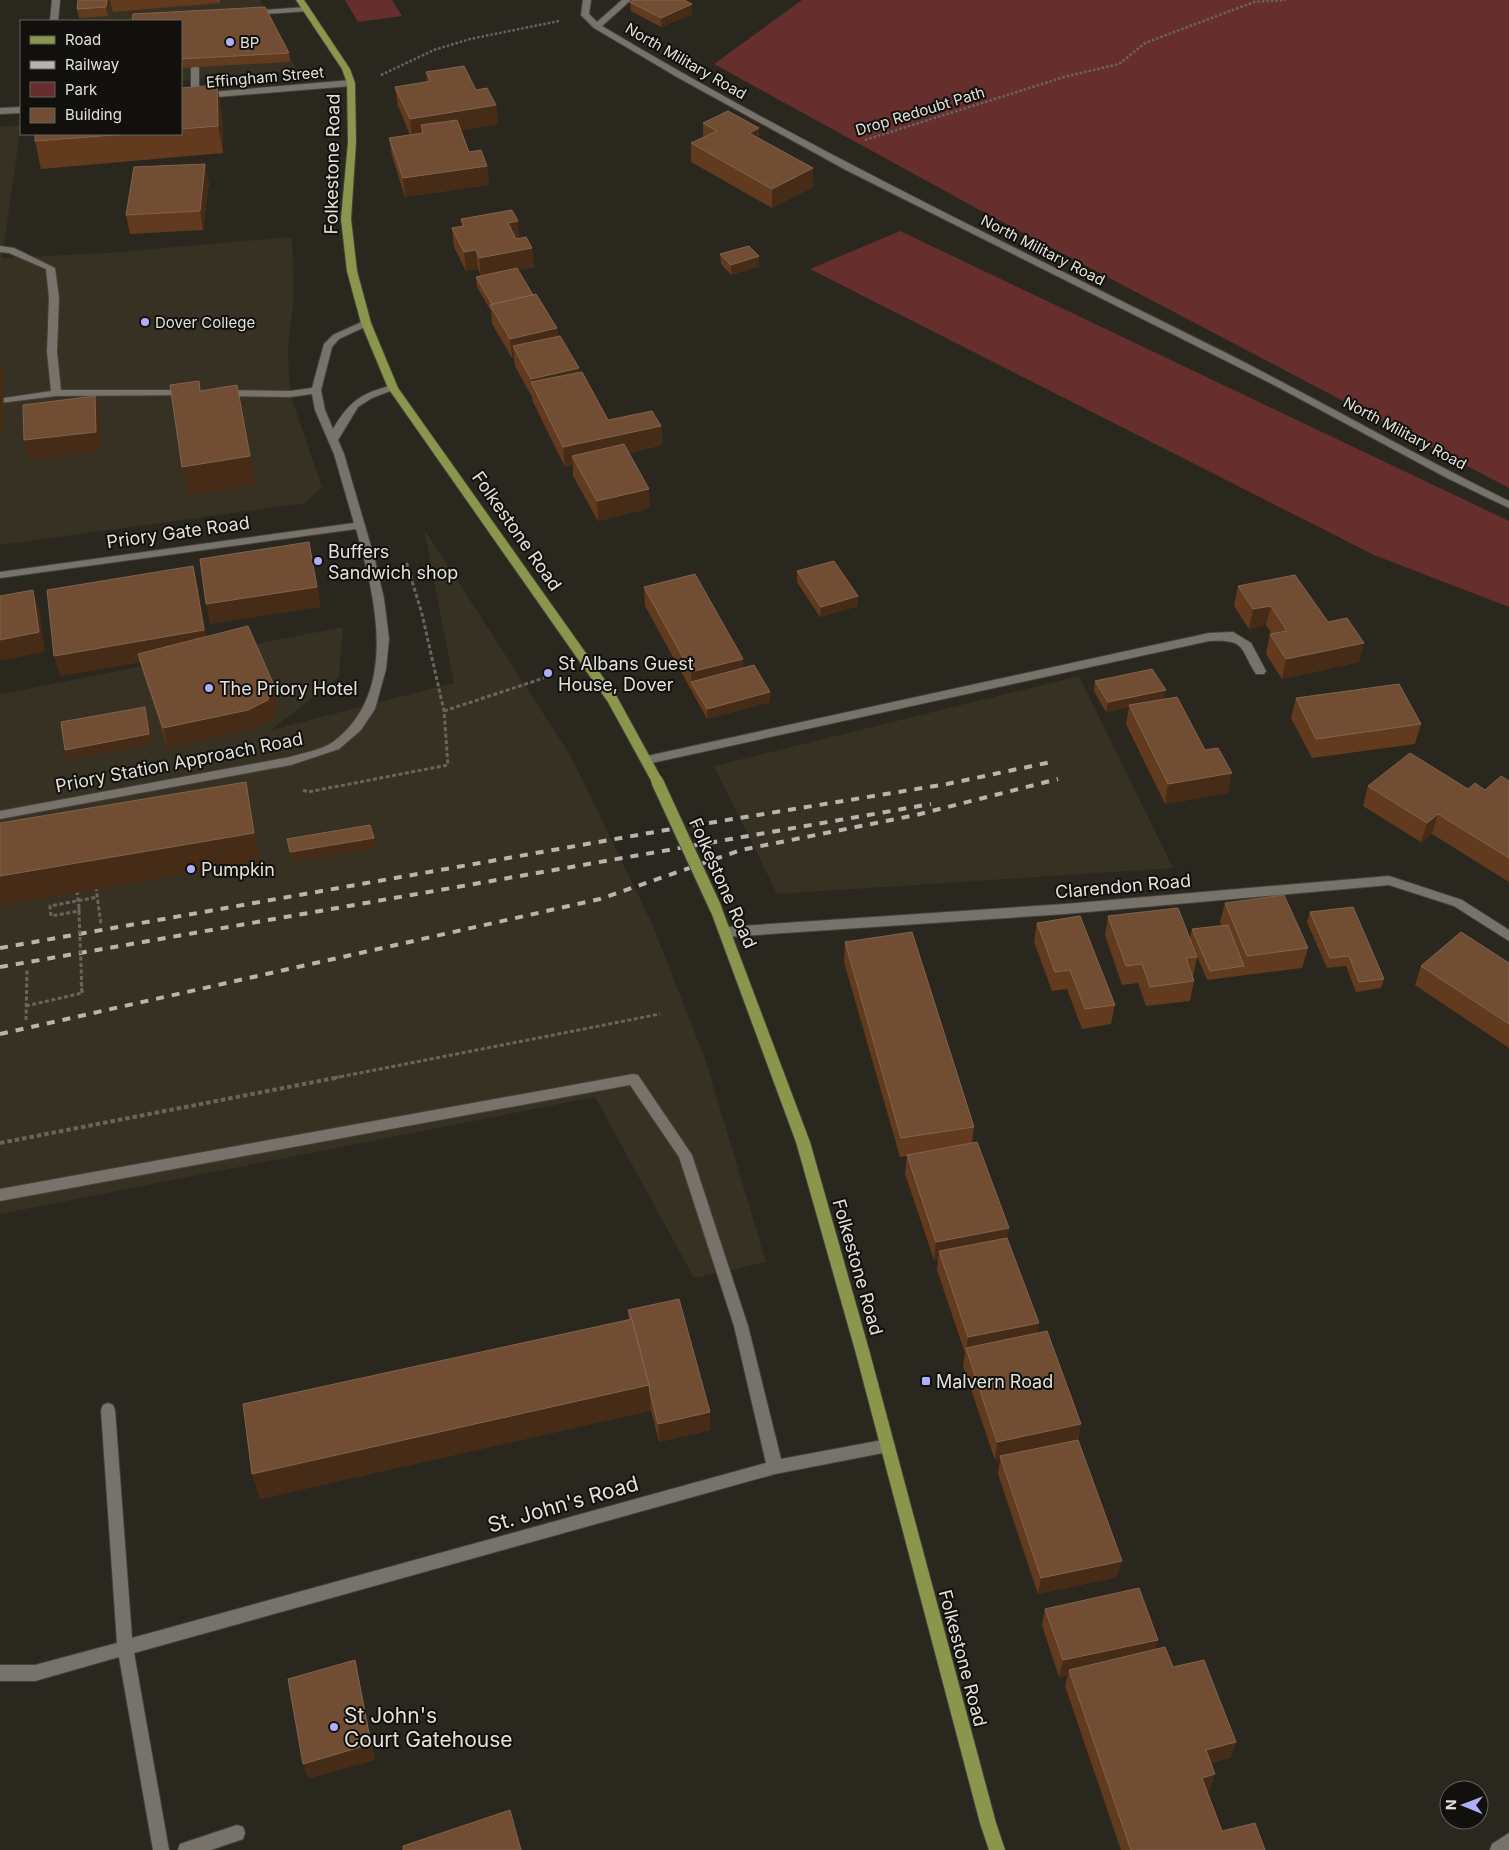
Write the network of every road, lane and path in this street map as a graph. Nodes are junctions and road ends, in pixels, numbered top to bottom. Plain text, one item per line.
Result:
1 (56, 0) edge
2 (300, 0) edge
3 (587, 0) edge
4 (627, 0) edge
5 (1286, 0) edge
6 (306, 9) junction
7 (244, 13) edge
8 (585, 15) junction
9 (54, 20) edge
10 (598, 26) junction
11 (195, 68) edge
12 (381, 75) dead end
13 (352, 83) junction
14 (194, 96) junction
15 (182, 97) edge
16 (20, 110) edge
17 (0, 111) edge
18 (821, 153) junction
19 (0, 249) edge
20 (366, 323) junction
21 (393, 388) junction
22 (316, 390) junction
23 (56, 393) junction
24 (4, 401) dead end
25 (333, 440) junction
26 (1509, 505) edge
27 (360, 525) junction
28 (0, 575) edge
29 (1260, 671) dead end
30 (544, 678) dead end
31 (444, 711) dead end
32 (647, 760) junction
33 (0, 815) edge
34 (95, 883) edge
35 (77, 885) edge
36 (98, 897) junction
37 (79, 909) junction
38 (101, 925) dead end
39 (726, 932) junction
40 (1509, 936) edge
41 (28, 969) dead end
42 (81, 982) dead end
43 (82, 993) junction
44 (26, 1006) junction
45 (660, 1014) dead end
46 (26, 1020) dead end
47 (0, 1143) edge
48 (0, 1195) edge
49 (108, 1410) dead end
50 (888, 1446) junction
51 (775, 1467) junction
52 (125, 1648) junction
53 (0, 1673) edge
54 (236, 1833) dead end
55 (1509, 1841) edge
56 (161, 1850) edge
57 (186, 1850) edge
58 (997, 1850) edge
59 (1498, 1850) edge

1 - 9 street
2 - 6 main road, Folkestone Road
3 - 8 street
4 - 10 street
5 - 18 path, Drop Redoubt Path
6 - 7 street
6 - 13 main road, Folkestone Road
8 - 10 street, North Military Road
8 - 12 path
10 - 18 street, North Military Road
11 - 14 street
13 - 14 street, Effingham Street
13 - 20 main road, Folkestone Road
14 - 15 street, Effingham Street
16 - 17 street
18 - 26 street, North Military Road
19 - 23 street
20 - 21 main road, Folkestone Road
20 - 22 street, Priory Station Approach Road
21 - 25 street
21 - 32 main road, Folkestone Road
22 - 23 street
22 - 25 street, Priory Station Approach Road
23 - 24 street
25 - 27 street, Priory Station Approach Road
27 - 28 street, Priory Gate Road
27 - 33 street, Priory Station Approach Road
29 - 32 street
30 - 31 path
32 - 39 main road, Folkestone Road, bridge
34 - 36 path
35 - 37 path, bridge
36 - 37 path
36 - 38 path
37 - 43 path, bridge
39 - 40 street, Clarendon Road
39 - 50 main road, Folkestone Road
41 - 44 path
42 - 43 path
43 - 44 path
44 - 46 path
45 - 47 path
48 - 51 street
49 - 52 street
50 - 51 street, St. John's Road
50 - 58 main road, Folkestone Road
51 - 52 street, St. John's Road
52 - 53 street, St. John's Road
52 - 56 street
54 - 57 street
55 - 59 street

